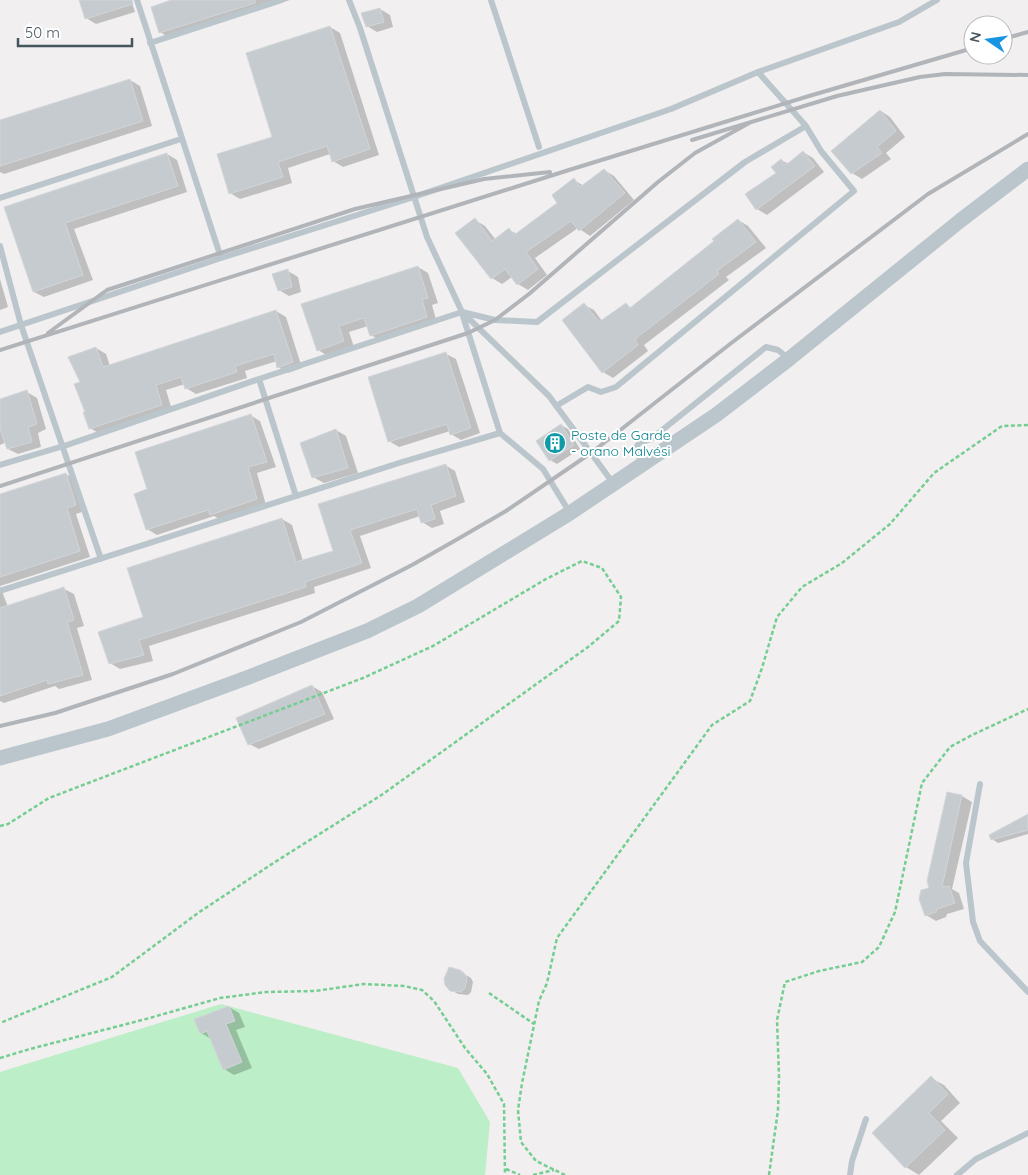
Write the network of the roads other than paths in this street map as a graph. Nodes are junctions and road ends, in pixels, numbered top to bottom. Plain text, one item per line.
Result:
1 (137, 0) edge
2 (282, 0) edge
3 (348, 0) edge
4 (490, 0) edge
5 (937, 0) edge
6 (150, 43) junction
7 (758, 72) junction
8 (806, 126) junction
9 (181, 138) junction
10 (539, 147) dead end
11 (1028, 169) edge
12 (414, 197) junction
13 (0, 198) edge
14 (0, 246) edge
15 (220, 258) junction
16 (462, 312) junction
17 (21, 326) junction
18 (0, 332) edge
19 (789, 359) junction
20 (258, 379) junction
21 (556, 406) junction
22 (500, 434) junction
23 (62, 446) junction
24 (0, 465) edge
25 (641, 466) junction
26 (614, 484) junction
27 (296, 496) junction
28 (570, 512) junction
29 (101, 559) junction
30 (0, 591) edge
31 (0, 758) edge
32 (980, 784) dead end
33 (1028, 992) edge
34 (866, 1119) dead end
35 (1028, 1134) edge
36 (850, 1175) edge
37 (957, 1175) edge

1 - 6 lane
2 - 6 lane
3 - 12 lane
4 - 10 lane
5 - 7 lane
6 - 9 lane
7 - 8 lane
7 - 12 lane
8 - 16 lane
8 - 21 lane
9 - 13 lane
9 - 15 lane
11 - 19 street
12 - 15 lane
12 - 16 lane
14 - 17 lane
15 - 17 lane
16 - 20 lane
16 - 21 lane
16 - 22 lane
17 - 18 lane
17 - 23 lane
19 - 25 street
19 - 25 lane
20 - 23 lane
20 - 27 lane
21 - 26 lane
22 - 27 lane
22 - 28 lane
23 - 24 lane
23 - 29 lane
25 - 26 street
26 - 28 street
27 - 29 lane
28 - 31 street
29 - 30 lane
32 - 33 lane
34 - 36 lane
35 - 37 lane

